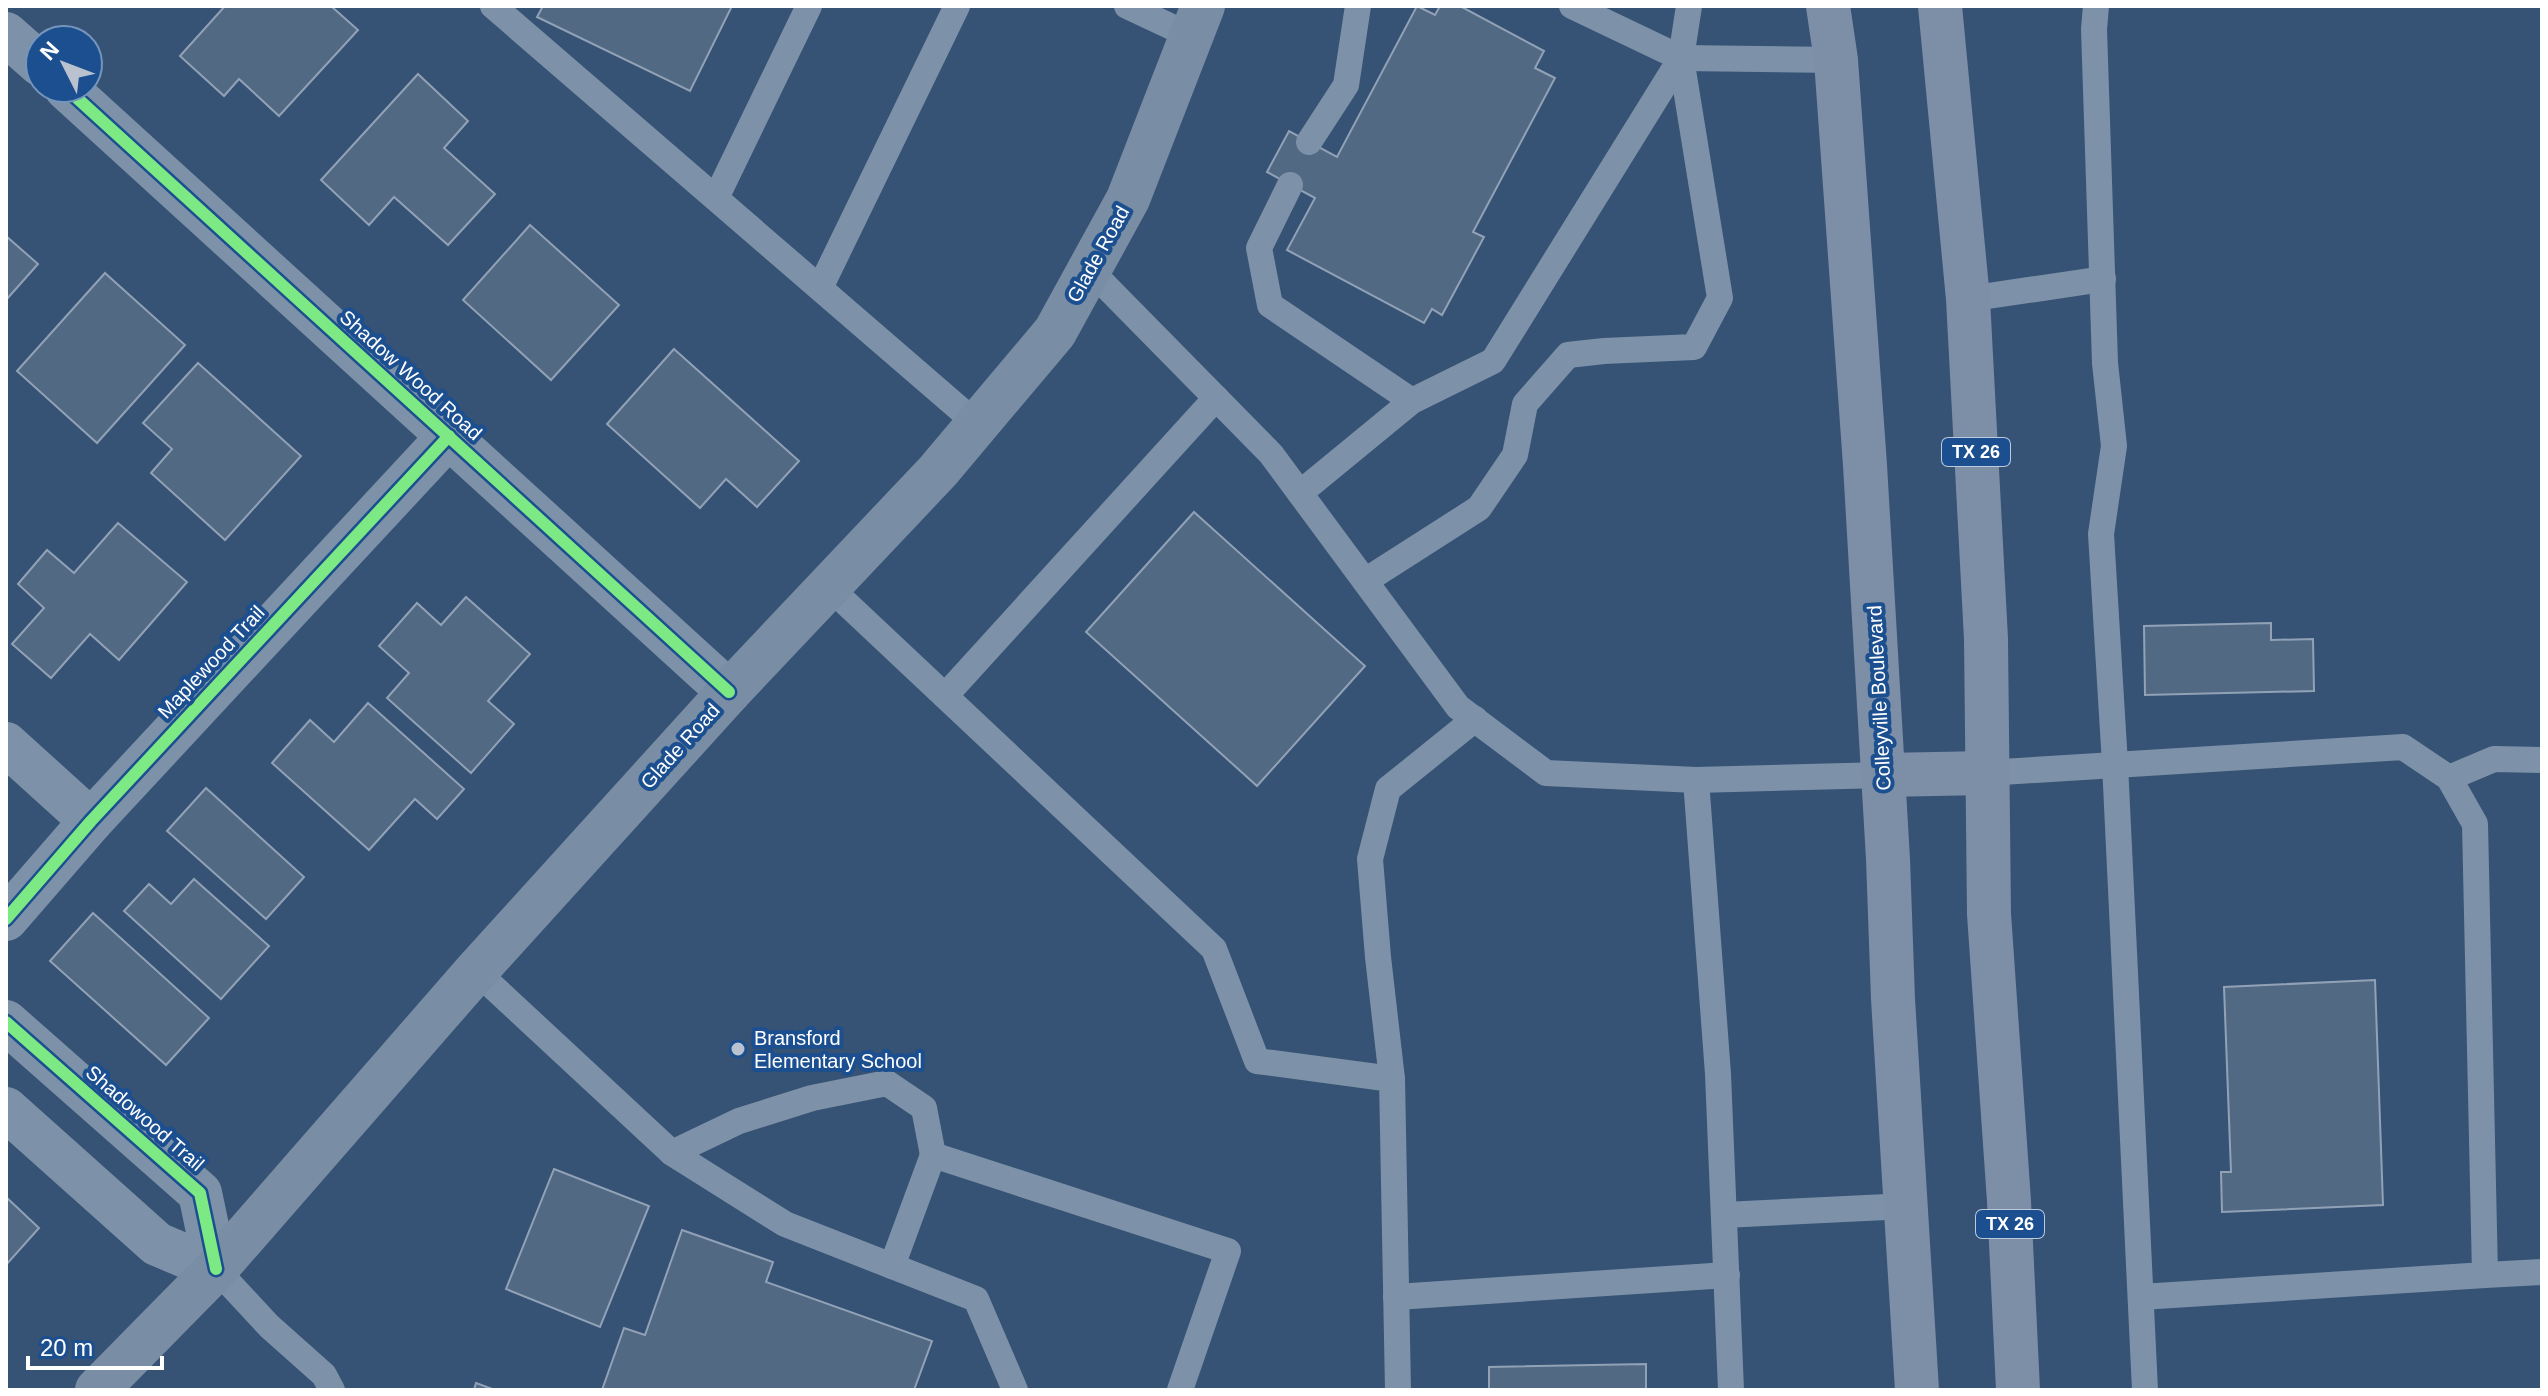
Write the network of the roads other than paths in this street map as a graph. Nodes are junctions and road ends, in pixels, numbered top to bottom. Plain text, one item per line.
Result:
1 (493, 6) edge
2 (809, 6) edge
3 (957, 6) edge
4 (1127, 6) edge
5 (1358, 6) edge
6 (1572, 6) edge
7 (1689, 6) edge
8 (1828, 6) edge
9 (1940, 6) edge
10 (2096, 6) edge
11 (1197, 21) edge
12 (6, 34) edge
13 (24, 50) edge
14 (1681, 58) junction
15 (1836, 60) junction
16 (84, 104) edge
17 (1309, 142) dead end
18 (1290, 185) dead end
19 (716, 198) junction
20 (1089, 269) junction
21 (2103, 279) junction
22 (820, 288) junction
23 (1968, 299) junction
24 (1216, 398) junction
25 (1412, 401) junction
26 (977, 424) junction
27 (449, 436) junction
28 (1300, 493) junction
29 (1365, 581) junction
30 (829, 587) junction
31 (729, 692) junction
32 (945, 696) junction
33 (1475, 719) junction
34 (6, 744) edge
35 (2542, 760) edge
36 (2115, 764) junction
37 (1986, 773) junction
38 (1883, 775) junction
39 (2449, 778) junction
40 (1696, 780) junction
41 (91, 821) junction
42 (6, 919) edge
43 (476, 971) junction
44 (6, 1022) edge
45 (1392, 1079) junction
46 (6, 1109) edge
47 (672, 1153) junction
48 (933, 1155) junction
49 (1907, 1206) junction
50 (1724, 1215) junction
51 (892, 1266) junction
52 (216, 1269) junction
53 (2542, 1272) edge
54 (1727, 1275) junction
55 (2485, 1275) junction
56 (1396, 1297) junction
57 (2141, 1297) junction
58 (97, 1390) edge
59 (332, 1390) edge
60 (1015, 1390) edge
61 (1180, 1390) edge
62 (1398, 1390) edge
63 (1731, 1390) edge
64 (1917, 1390) edge
65 (2018, 1390) edge
66 (2145, 1390) edge

1 - 19 lane
2 - 19 lane
3 - 22 lane
4 - 11 lane
5 - 17 lane
6 - 14 lane
7 - 14 lane
8 - 15 main road, Colleyville Boulevard
9 - 23 main road, TX 26
10 - 21 lane
11 - 20 main road, Glade Road
12 - 13 street
14 - 15 lane
14 - 25 lane
14 - 29 lane
15 - 38 main road, Colleyville Boulevard
16 - 27 street, Shadow Wood Road
18 - 25 lane
19 - 22 lane
20 - 24 lane
20 - 26 main road, Glade Road
21 - 23 lane
21 - 36 lane
22 - 26 lane
23 - 37 main road, TX 26
24 - 28 lane
24 - 32 lane
25 - 28 lane
26 - 30 main road, Glade Road
27 - 31 street, Shadow Wood Road
27 - 41 street, Maplewood Trail
28 - 29 lane
29 - 33 lane
30 - 31 main road, Glade Road
30 - 32 lane
31 - 43 main road, Glade Road
32 - 45 lane
33 - 40 lane
33 - 45 lane
34 - 41 street
35 - 39 lane
36 - 37 lane
36 - 39 lane
36 - 57 lane
37 - 38 main road
37 - 65 main road, TX 26
38 - 40 lane
38 - 49 main road, Colleyville Boulevard
39 - 55 lane
40 - 50 lane
41 - 42 street, Maplewood Trail
43 - 47 lane
43 - 52 main road, Glade Road
44 - 52 street, Shadowood Trail
45 - 56 lane
46 - 52 street
47 - 48 lane
47 - 51 lane
48 - 51 lane
48 - 61 lane
49 - 50 lane
49 - 64 main road, Colleyville Boulevard
50 - 54 lane
51 - 60 lane
52 - 58 main road, Glade Road
52 - 59 lane
53 - 55 lane
54 - 56 lane
54 - 63 lane
55 - 57 lane
56 - 62 lane
57 - 66 lane

